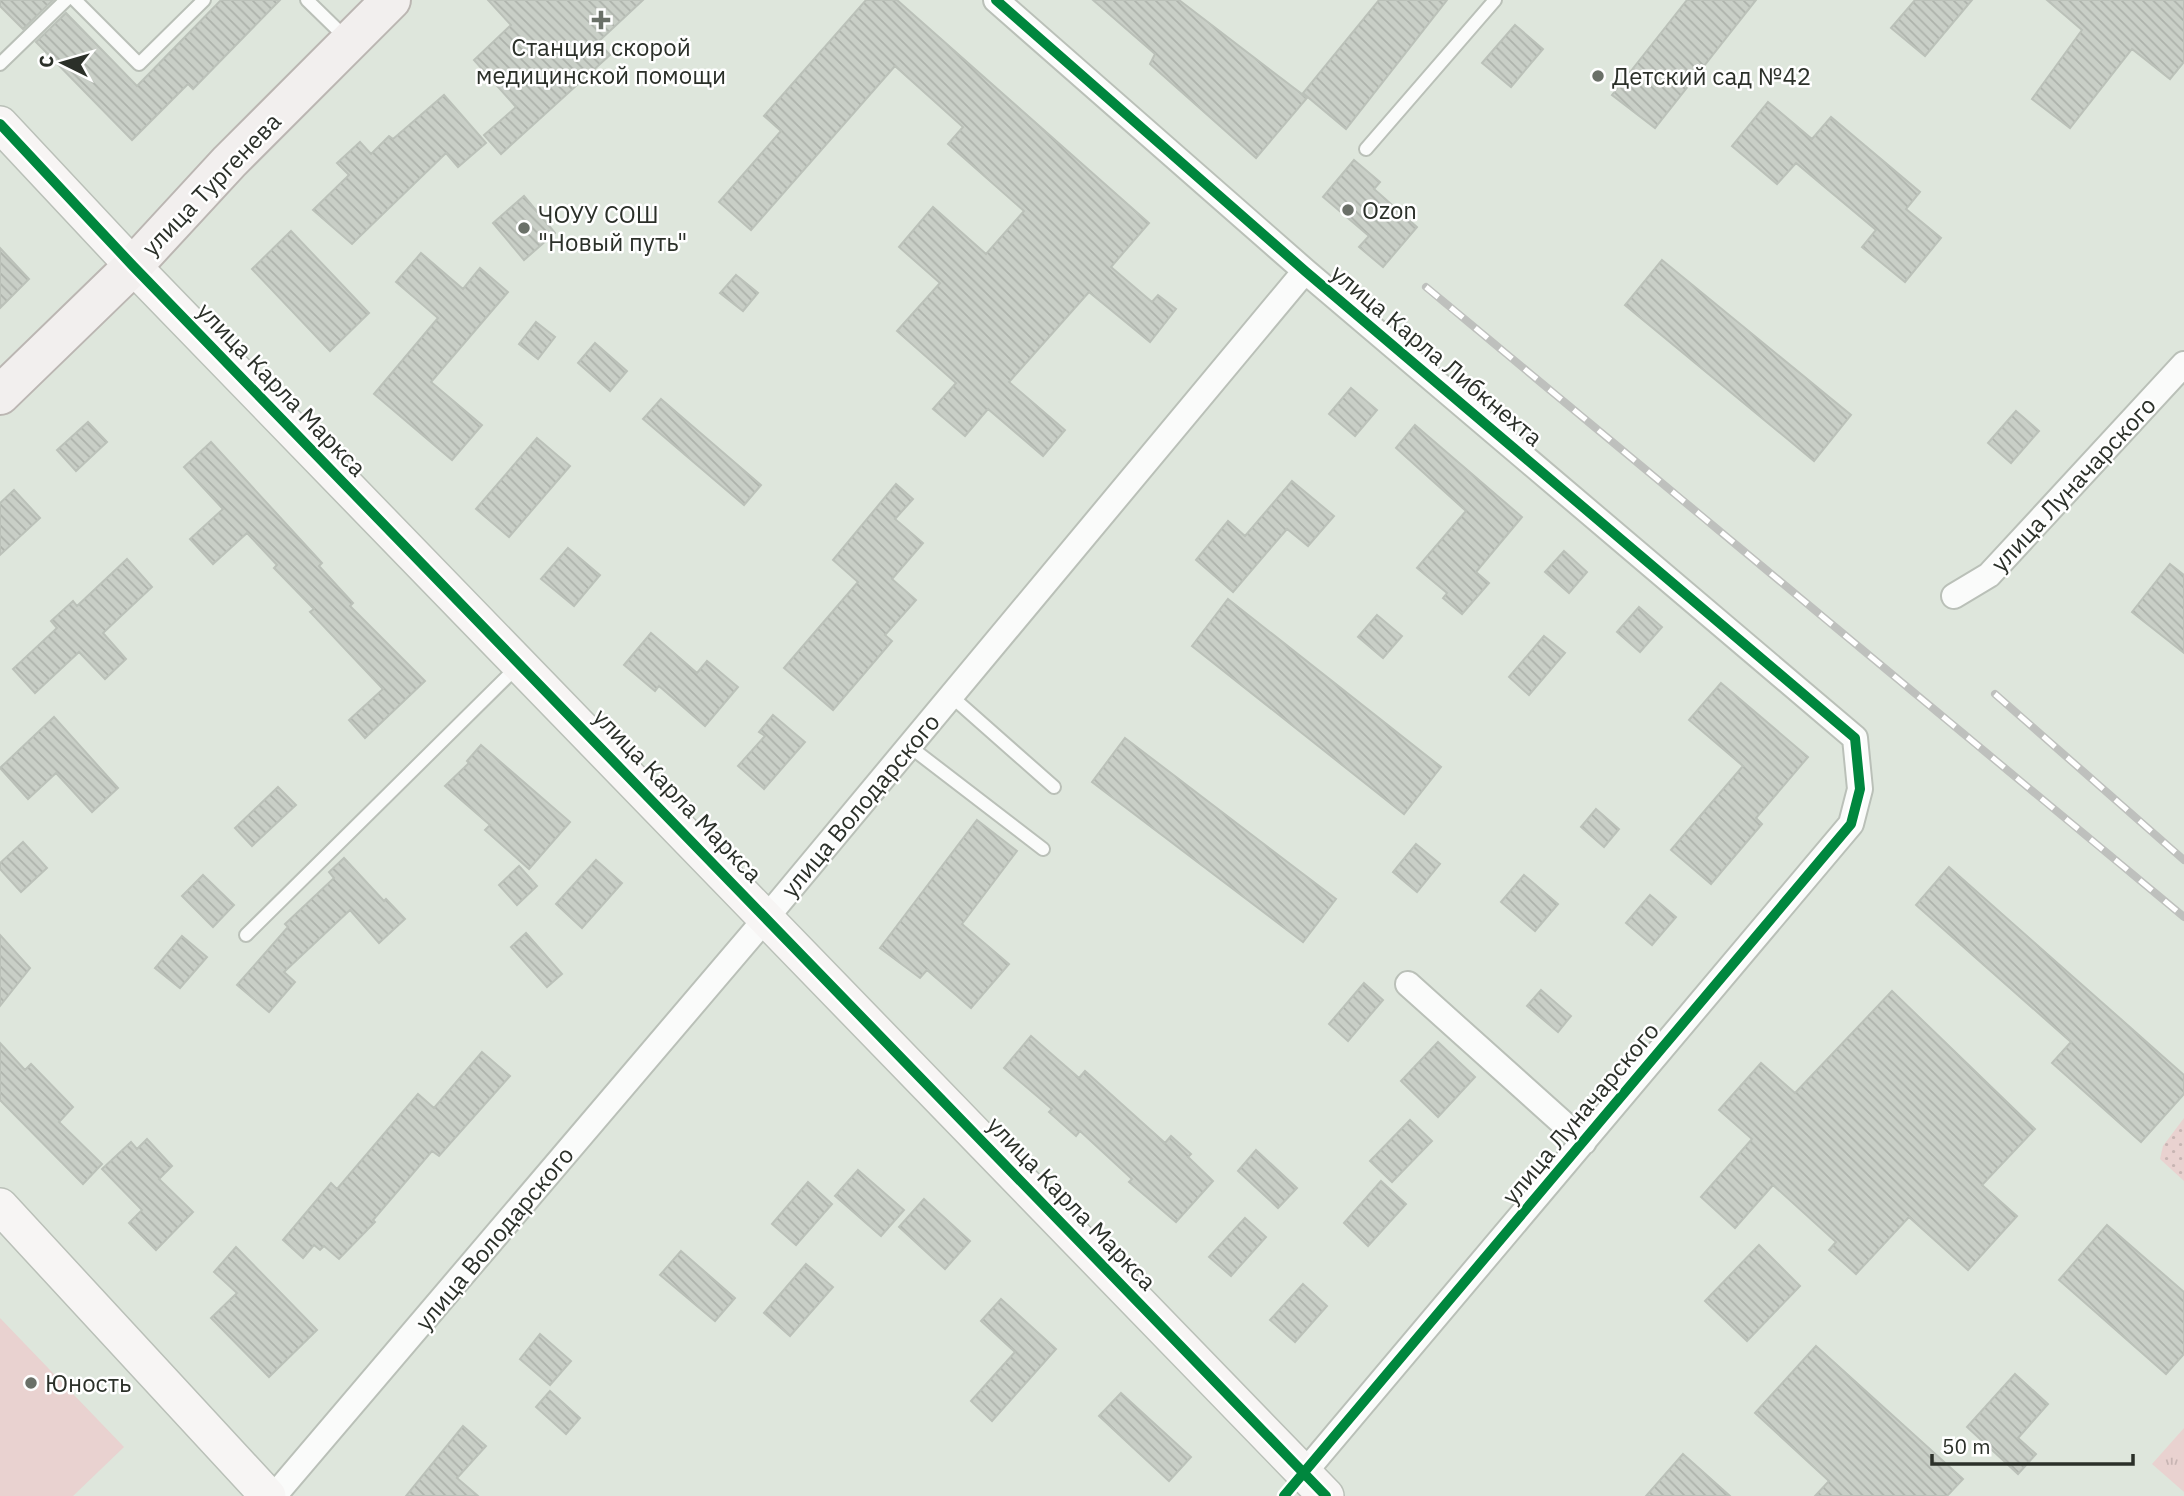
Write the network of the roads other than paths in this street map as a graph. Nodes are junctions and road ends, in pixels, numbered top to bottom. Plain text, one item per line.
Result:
1 (66, 0) edge
2 (75, 0) edge
3 (204, 0) edge
4 (307, 0) edge
5 (391, 0) edge
6 (996, 0) edge
7 (1495, 0) edge
8 (349, 42) junction
9 (0, 64) edge
10 (0, 124) edge
11 (1366, 149) dead end
12 (133, 267) junction
13 (1305, 271) junction
14 (2184, 364) edge
15 (0, 395) edge
16 (1954, 596) dead end
17 (520, 663) junction
18 (951, 696) junction
19 (1855, 738) joint
20 (909, 746) junction
21 (1054, 787) dead end
22 (1043, 849) dead end
23 (767, 917) junction
24 (246, 935) dead end
25 (1408, 984) dead end
26 (1584, 1142) junction
27 (0, 1206) edge
28 (1305, 1489) edge
29 (268, 1496) edge
30 (274, 1496) edge

1 - 9 lane
2 - 3 lane
4 - 8 lane
5 - 8 main road, улица Тургенева
6 - 13 street, улица Карла Либкнехта
7 - 11 lane
8 - 12 main road, улица Тургенева
10 - 12 street, улица Карла Маркса
12 - 15 main road, улица Тургенева
12 - 17 street, улица Карла Маркса
13 - 18 street, улица Володарского
13 - 19 street, улица Карла Либкнехта
14 - 16 street, улица Луначарского
17 - 23 street, улица Карла Маркса
17 - 24 lane
18 - 20 street, улица Володарского
18 - 21 lane
19 - 26 street, улица Луначарского
20 - 22 lane
20 - 23 street, улица Володарского
23 - 28 street, улица Карла Маркса
23 - 30 street, улица Володарского
25 - 26 street, улица Луначарского
26 - 28 street, улица Луначарского
27 - 29 street

